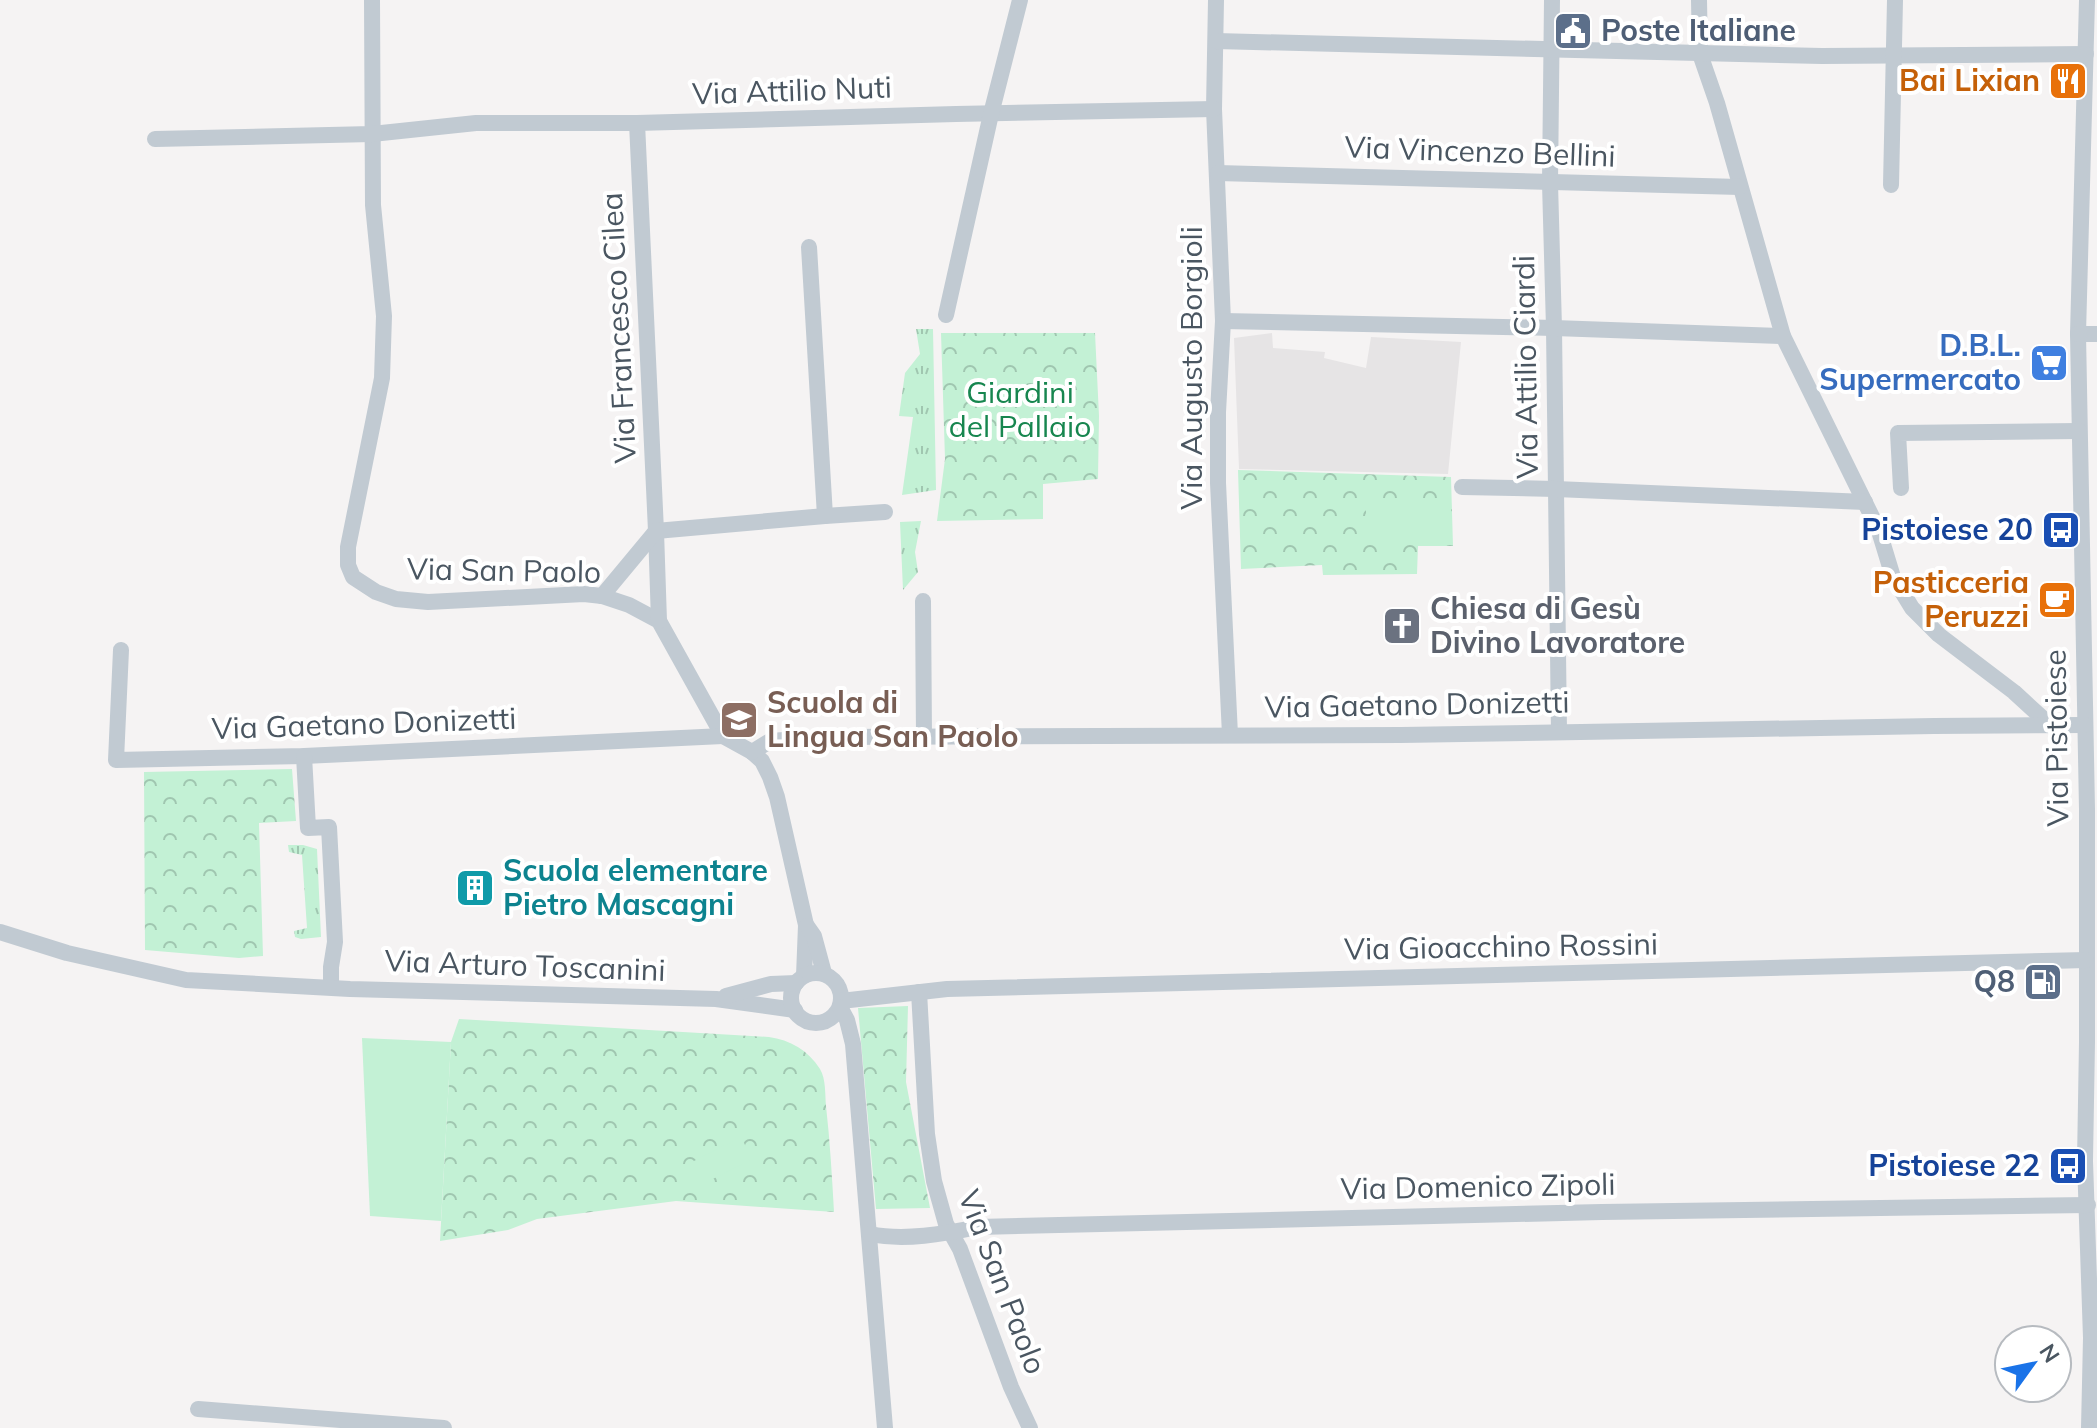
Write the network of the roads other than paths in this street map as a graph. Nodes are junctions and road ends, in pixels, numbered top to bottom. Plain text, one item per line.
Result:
1 (372, 0) edge
2 (1020, 0) edge
3 (1216, 0) edge
4 (1552, 0) edge
5 (1699, 0) edge
6 (1895, 0) edge
7 (2087, 0) edge
8 (1216, 41) junction
9 (1550, 50) junction
10 (1700, 54) junction
11 (2086, 54) junction
12 (1893, 56) junction
13 (1214, 109) junction
14 (991, 114) junction
15 (637, 123) junction
16 (372, 134) junction
17 (155, 139) dead end
18 (1218, 173) junction
19 (1550, 183) junction
20 (1891, 185) dead end
21 (1740, 187) junction
22 (809, 247) dead end
23 (946, 315) dead end
24 (1223, 321) junction
25 (1554, 328) junction
26 (2078, 334) junction
27 (2097, 334) edge
28 (1783, 336) junction
29 (2079, 431) junction
30 (1462, 487) dead end
31 (1901, 488) dead end
32 (1556, 489) junction
33 (1865, 502) junction
34 (885, 512) dead end
35 (825, 516) junction
36 (656, 531) junction
37 (2090, 572) edge
38 (602, 596) junction
39 (923, 601) dead end
40 (659, 621) junction
41 (121, 650) dead end
42 (2050, 725) junction
43 (2085, 725) junction
44 (1559, 732) junction
45 (1230, 735) junction
46 (723, 736) junction
47 (924, 737) junction
48 (752, 752) junction
49 (304, 756) junction
50 (2092, 809) edge
51 (806, 925) junction
52 (0, 932) edge
53 (2086, 960) junction
54 (824, 973) junction
55 (800, 979) junction
56 (331, 987) junction
57 (919, 992) junction
58 (716, 999) junction
59 (841, 1004) junction
60 (795, 1010) junction
61 (824, 1022) junction
62 (2092, 1042) edge
63 (853, 1068) junction
64 (2088, 1205) junction
65 (950, 1233) junction
66 (870, 1234) junction
67 (2094, 1338) edge
68 (198, 1409) dead end
69 (444, 1428) edge
70 (885, 1428) edge
71 (1030, 1428) edge
72 (2089, 1428) edge

1 - 16 street, Via San Paolo
2 - 14 street
3 - 8 street, Via Augusto Borgioli
4 - 9 street, Via Attilio Ciardi
5 - 10 street
6 - 12 street
7 - 11 street, Via Pistoiese
8 - 9 street
8 - 13 street, Via Augusto Borgioli
9 - 10 street
9 - 19 street, Via Attilio Ciardi
10 - 12 street
10 - 21 street
11 - 12 street
11 - 26 street, Via Pistoiese
12 - 20 street
13 - 14 street, Via Attilio Nuti
13 - 18 street, Via Augusto Borgioli
14 - 15 street, Via Attilio Nuti
14 - 23 street
15 - 16 street, Via Attilio Nuti
15 - 36 street, Via Francesco Cilea
16 - 17 street
16 - 38 street, Via San Paolo
18 - 19 street, Via Vincenzo Bellini
18 - 24 street, Via Augusto Borgioli
19 - 21 street, Via Vincenzo Bellini
19 - 25 street, Via Attilio Ciardi
21 - 28 street
22 - 35 street
24 - 25 street
24 - 45 street, Via Augusto Borgioli
25 - 28 street
25 - 32 street, Via Attilio Ciardi
26 - 27 street
26 - 29 street, Via Pistoiese
28 - 33 street
29 - 31 street
29 - 37 street, Via Pistoiese
30 - 32 street
32 - 33 street
32 - 44 street, Via Attilio Ciardi
33 - 42 street
34 - 35 street
35 - 36 street
36 - 38 street
36 - 40 street, Via Francesco Cilea
37 - 43 street, Via Pistoiese
38 - 40 street, Via San Paolo
39 - 47 street
40 - 46 street
41 - 49 street, Via Gaetano Donizetti
42 - 43 street, Via Gaetano Donizetti
42 - 44 street, Via Gaetano Donizetti
43 - 50 street, Via Pistoiese
44 - 45 street, Via Gaetano Donizetti
45 - 47 street, Via Gaetano Donizetti
46 - 48 street
46 - 49 street, Via Gaetano Donizetti
47 - 48 street, Via Gaetano Donizetti
48 - 51 street
49 - 56 street
50 - 53 street, Via Pistoiese
51 - 54 street
51 - 55 street
52 - 56 street, Via Arturo Toscanini
53 - 57 street, Via Gioacchino Rossini
53 - 62 street, Via Pistoiese
54 - 55 street
54 - 59 street
55 - 58 street, Via Arturo Toscanini
55 - 60 street
56 - 58 street, Via Arturo Toscanini
57 - 59 street
57 - 65 street, Via San Paolo
58 - 60 street, Via Arturo Toscanini
59 - 61 street
59 - 63 street
60 - 61 street
61 - 63 street
62 - 64 street, Via Pistoiese
63 - 66 street
64 - 65 street, Via Domenico Zipoli
64 - 67 street, Via Pistoiese
65 - 66 street, Via Domenico Zipoli
65 - 71 street, Via San Paolo
66 - 70 street
67 - 72 street, Via Pistoiese
68 - 69 street

